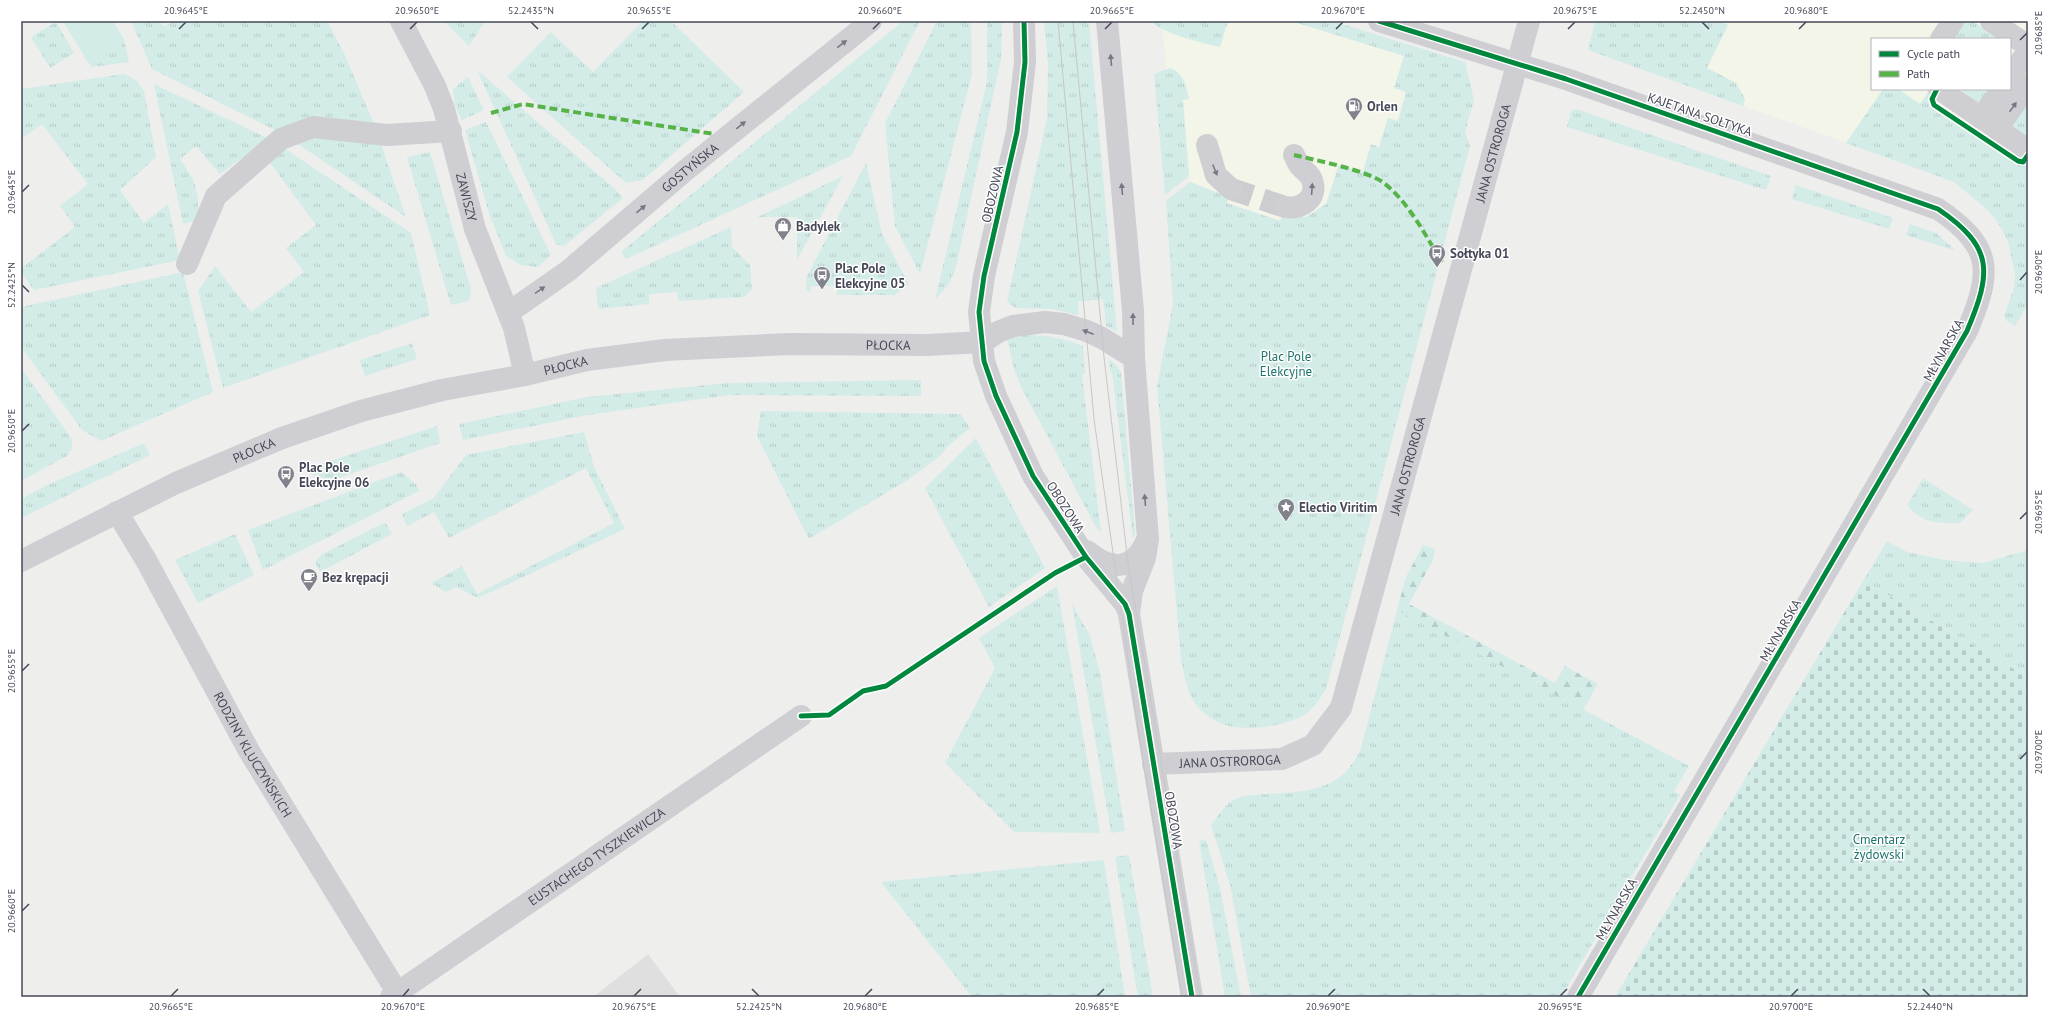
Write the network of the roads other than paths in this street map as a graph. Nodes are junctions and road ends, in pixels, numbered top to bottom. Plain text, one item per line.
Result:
1 (401, 21) edge
2 (871, 21) edge
3 (1024, 21) edge
4 (1108, 21) edge
5 (1379, 21) edge
6 (1529, 21) edge
7 (1953, 21) edge
8 (1991, 21) edge
9 (1942, 38) edge
10 (2028, 46) edge
11 (2028, 51) edge
12 (1518, 64) junction
13 (2011, 76) edge
14 (2028, 85) edge
15 (1940, 90) edge
16 (2002, 90) edge
17 (1989, 124) junction
18 (451, 131) junction
19 (1207, 145) dead end
20 (2028, 150) edge
21 (1294, 155) dead end
22 (1231, 190) tunnel mouth
23 (1285, 207) tunnel mouth
24 (187, 264) dead end
25 (1984, 267) joint
26 (508, 313) junction
27 (983, 342) junction
28 (1134, 358) junction
29 (525, 375) junction
30 (117, 512) junction
31 (1148, 539) junction
32 (1075, 542) junction
33 (21, 561) edge
34 (1129, 614) junction
35 (801, 716) dead end
36 (1154, 764) junction
37 (394, 995) edge
38 (1192, 997) edge
39 (1578, 997) edge

1 - 18 street, ZAWISZY
26 -> 2 street, GOSTYŃSKA
3 - 27 street, OBOZOWA
28 -> 4 street, OBOZOWA
5 - 12 street, KAJETANA SOŁTYKA
6 - 12 street, JANA OSTROROGA
7 - 9 street
8 - 10 street
11 - 13 street
12 - 25 street, KAJETANA SOŁTYKA
12 - 36 street, JANA OSTROROGA
17 -> 14 street
15 - 17 street
16 - 17 street
17 - 20 street
18 - 24 street
18 - 26 street, ZAWISZY
19 -> 22 street
23 -> 21 street
25 - 39 street, MŁYNARSKA
26 - 29 street, ZAWISZY
28 -> 27 street, PŁOCKA
27 - 29 street, PŁOCKA
27 - 32 street, OBOZOWA
31 -> 28 street, OBOZOWA
29 - 30 street, PŁOCKA
30 - 33 street, PŁOCKA
30 - 37 street, RODZINY KLUCZYŃSKICH
31 - 32 street
31 - 34 street, OBOZOWA
32 - 34 street, OBOZOWA
34 - 36 street, OBOZOWA
35 - 37 street, EUSTACHEGO TYSZKIEWICZA
36 - 38 street, OBOZOWA

